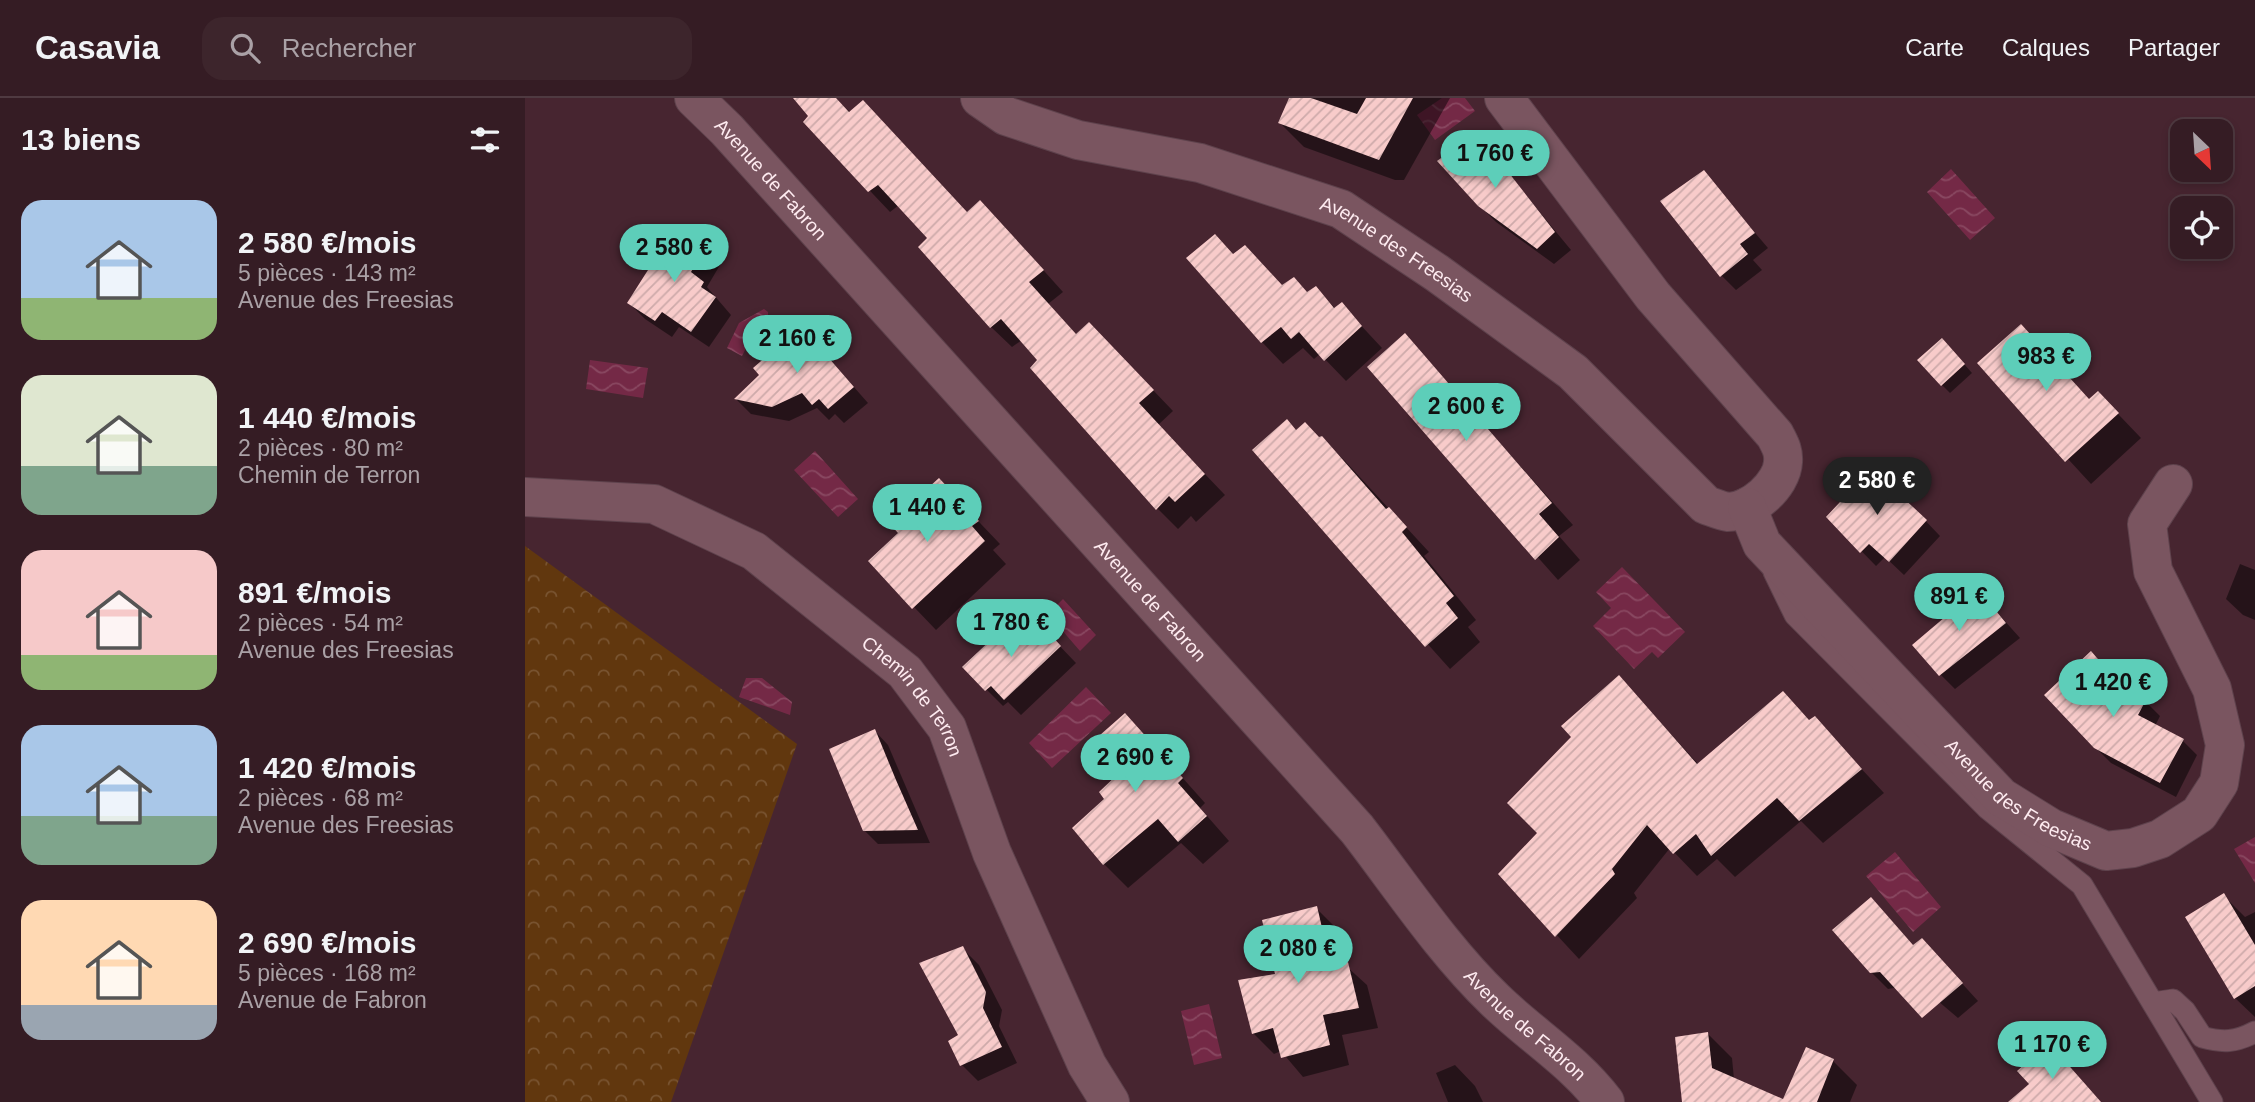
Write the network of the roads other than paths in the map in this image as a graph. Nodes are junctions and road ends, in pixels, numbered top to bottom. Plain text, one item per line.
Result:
1 (694, 98) edge
2 (980, 98) edge
3 (1504, 98) edge
4 (2173, 484) dead end
5 (525, 497) edge
6 (1747, 508) junction
7 (1762, 544) junction
8 (2153, 1003) junction
9 (2255, 1032) edge
10 (1110, 1102) edge
11 (1605, 1102) edge
12 (2212, 1102) edge

1 - 11 street, Avenue de Fabron
2 - 6 street, Avenue des Freesias
3 - 6 street
4 - 7 street, Avenue des Freesias
5 - 10 street, Chemin de Terron
6 - 7 street, Avenue des Freesias
7 - 8 lane
8 - 9 lane
8 - 12 lane

